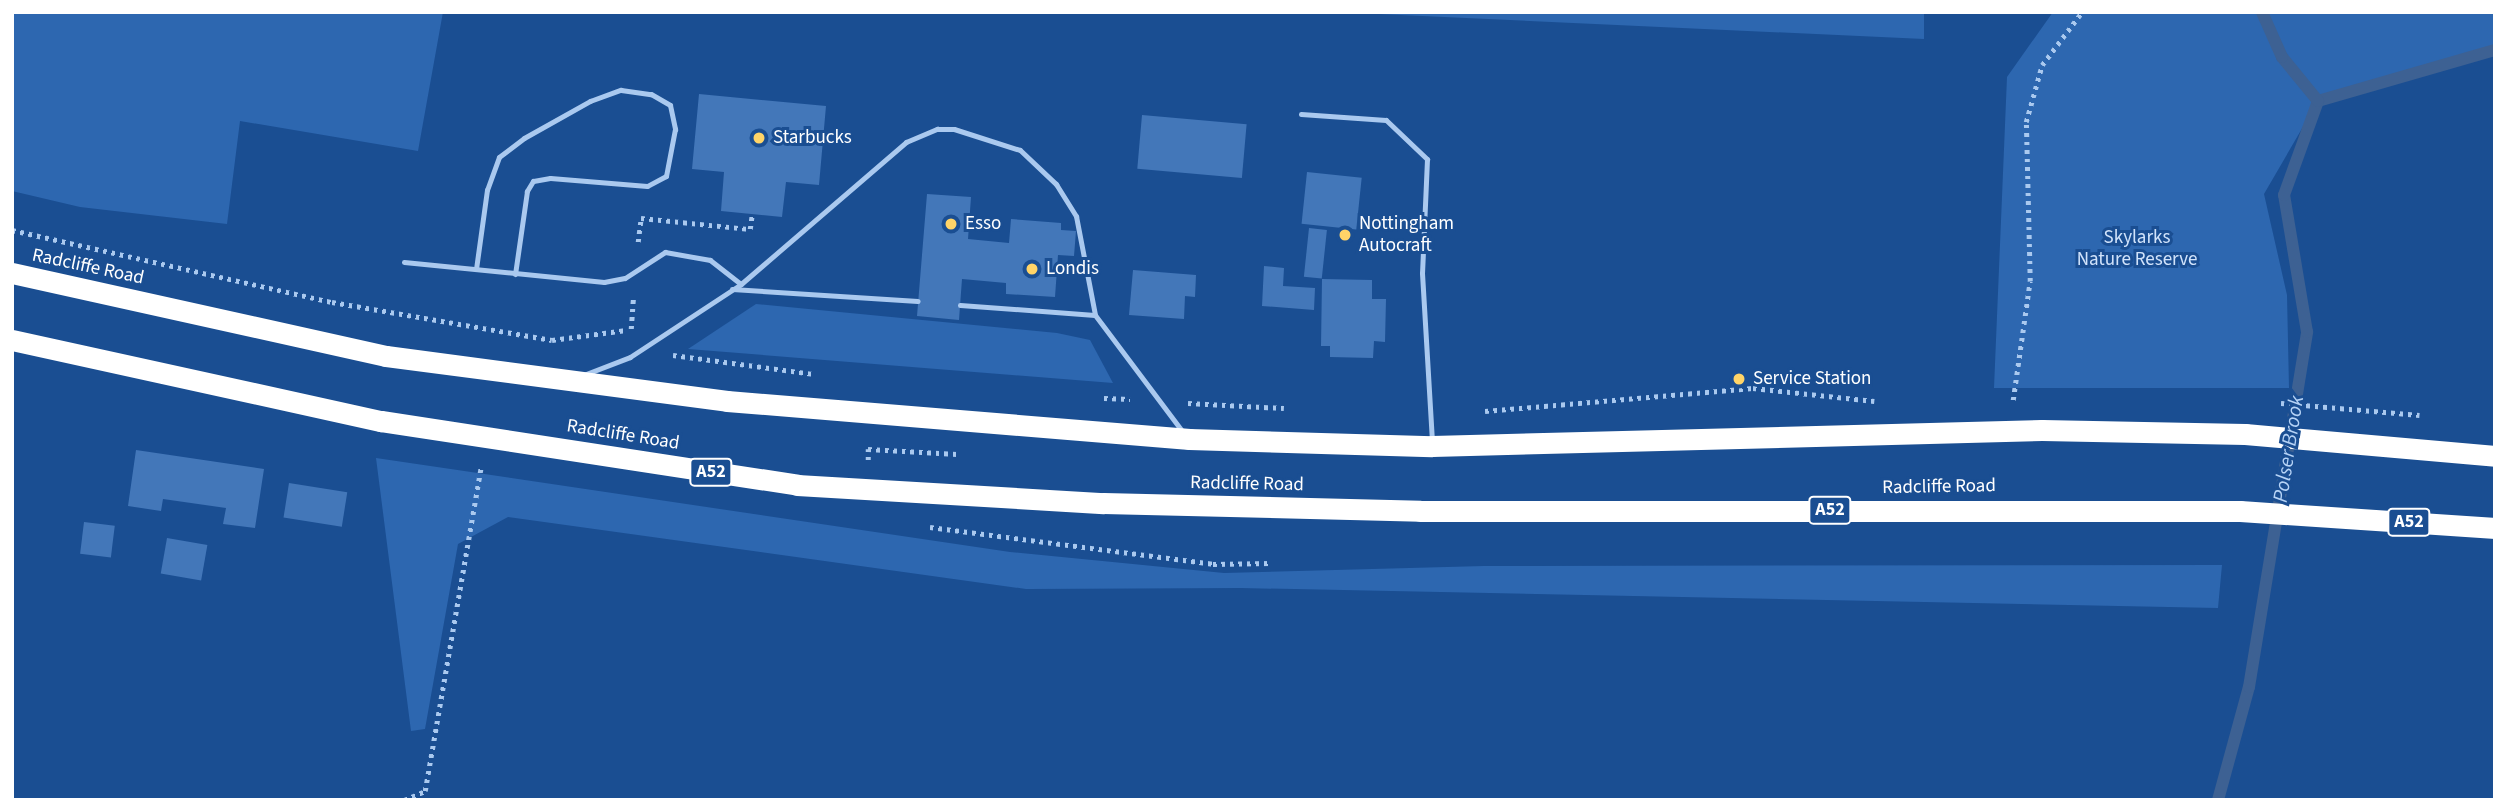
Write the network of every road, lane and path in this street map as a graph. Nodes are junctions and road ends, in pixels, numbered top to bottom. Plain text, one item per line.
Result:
1 (2082, 12) edge
2 (1301, 114) dead end
3 (404, 262) dead end
4 (476, 269) junction
5 (12, 273) edge
6 (515, 274) junction
7 (741, 284) junction
8 (732, 289) junction
9 (918, 301) dead end
10 (960, 305) dead end
11 (1095, 315) junction
12 (12, 340) edge
13 (570, 380) junction
14 (2013, 401) dead end
15 (2275, 403) dead end
16 (2433, 417) dead end
17 (1189, 439) junction
18 (1432, 446) junction
19 (2495, 456) edge
20 (482, 462) dead end
21 (926, 526) dead end
22 (2495, 528) edge
23 (1272, 563) dead end
24 (404, 800) edge

1 - 14 path
2 - 18 lane
3 - 4 lane
4 - 6 lane
4 - 6 lane
5 - 13 highway, Radcliffe Road
6 - 7 lane
7 - 8 lane
7 - 11 lane
8 - 9 lane
8 - 13 lane
10 - 11 lane
11 - 17 lane
12 - 22 highway, Radcliffe Road / A52
13 - 17 highway, Radcliffe Road
15 - 16 path
17 - 18 highway, Radcliffe Road
18 - 19 highway, Radcliffe Road
20 - 24 path
21 - 23 path

